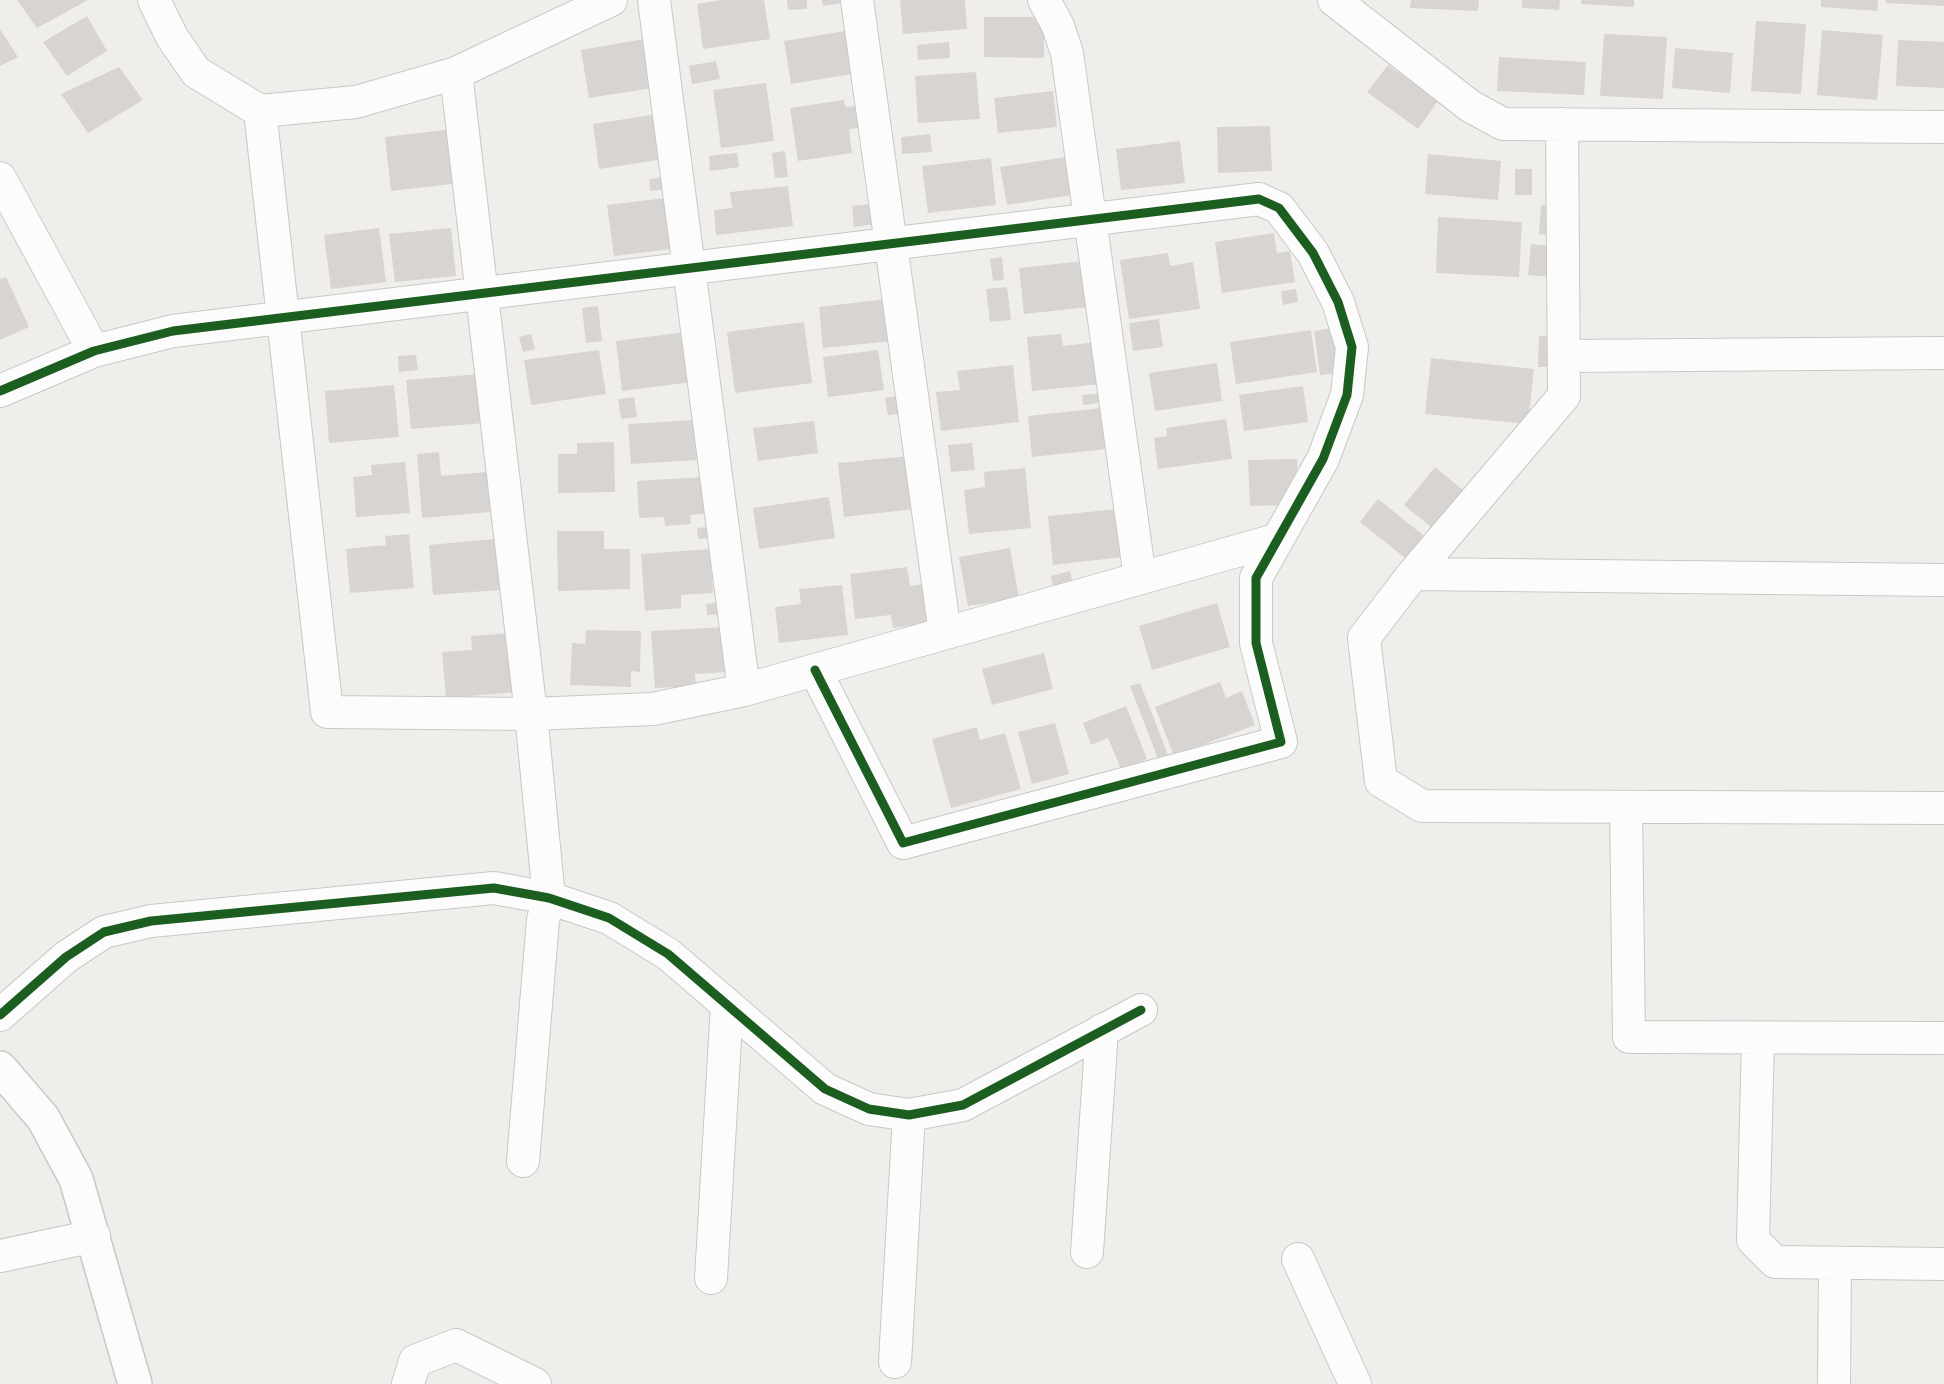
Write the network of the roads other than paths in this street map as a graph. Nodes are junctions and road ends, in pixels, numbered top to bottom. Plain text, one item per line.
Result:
1 (154, 0) edge
2 (611, 0) edge
3 (654, 0) edge
4 (857, 0) edge
5 (1044, 0) edge
6 (1334, 0) edge
7 (456, 73) junction
8 (260, 111) junction
9 (1562, 124) junction
10 (1944, 127) edge
11 (0, 178) edge
12 (1090, 220) junction
13 (890, 244) junction
14 (689, 268) junction
15 (482, 294) junction
16 (282, 318) junction
17 (94, 351) junction
18 (1944, 353) edge
19 (1564, 356) junction
20 (0, 391) edge
21 (1276, 540) junction
22 (1413, 574) junction
23 (1140, 578) junction
24 (1944, 580) edge
25 (945, 633) junction
26 (815, 670) junction
27 (744, 690) junction
28 (531, 714) junction
29 (1626, 807) junction
30 (1944, 808) edge
31 (549, 898) junction
32 (727, 1005) junction
33 (1141, 1010) dead end
34 (0, 1015) edge
35 (1102, 1030) junction
36 (1758, 1038) junction
37 (1944, 1038) edge
38 (0, 1068) edge
39 (909, 1115) junction
40 (523, 1161) dead end
41 (94, 1236) junction
42 (1087, 1252) dead end
43 (0, 1256) edge
44 (1298, 1258) dead end
45 (1834, 1263) junction
46 (1944, 1264) edge
47 (711, 1278) dead end
48 (895, 1362) dead end
49 (135, 1384) edge
50 (408, 1384) edge
51 (535, 1384) edge
52 (1355, 1384) edge
53 (1834, 1384) edge

1 - 8 street
2 - 7 street
3 - 14 street
4 - 13 street
5 - 12 street
6 - 9 street
7 - 8 street
7 - 15 street
8 - 16 street
9 - 10 street
9 - 19 street
11 - 17 street
12 - 13 street
12 - 21 street
12 - 23 street
13 - 14 street
13 - 25 street
14 - 15 street
14 - 27 street
15 - 16 street
15 - 28 street
16 - 17 street
16 - 28 street
17 - 20 street
18 - 19 street
19 - 22 street
21 - 23 street
21 - 26 street
22 - 24 street
22 - 29 street
23 - 25 street
25 - 26 street
26 - 27 street
27 - 28 street
28 - 31 street
29 - 30 street
29 - 36 street
31 - 32 street
31 - 34 street
31 - 40 street
32 - 39 street
32 - 47 street
33 - 35 street
35 - 39 street
35 - 42 street
36 - 37 street
36 - 45 street
38 - 41 street
39 - 48 street
41 - 43 street
41 - 49 street
44 - 52 street
45 - 46 street
45 - 53 street
50 - 51 street

